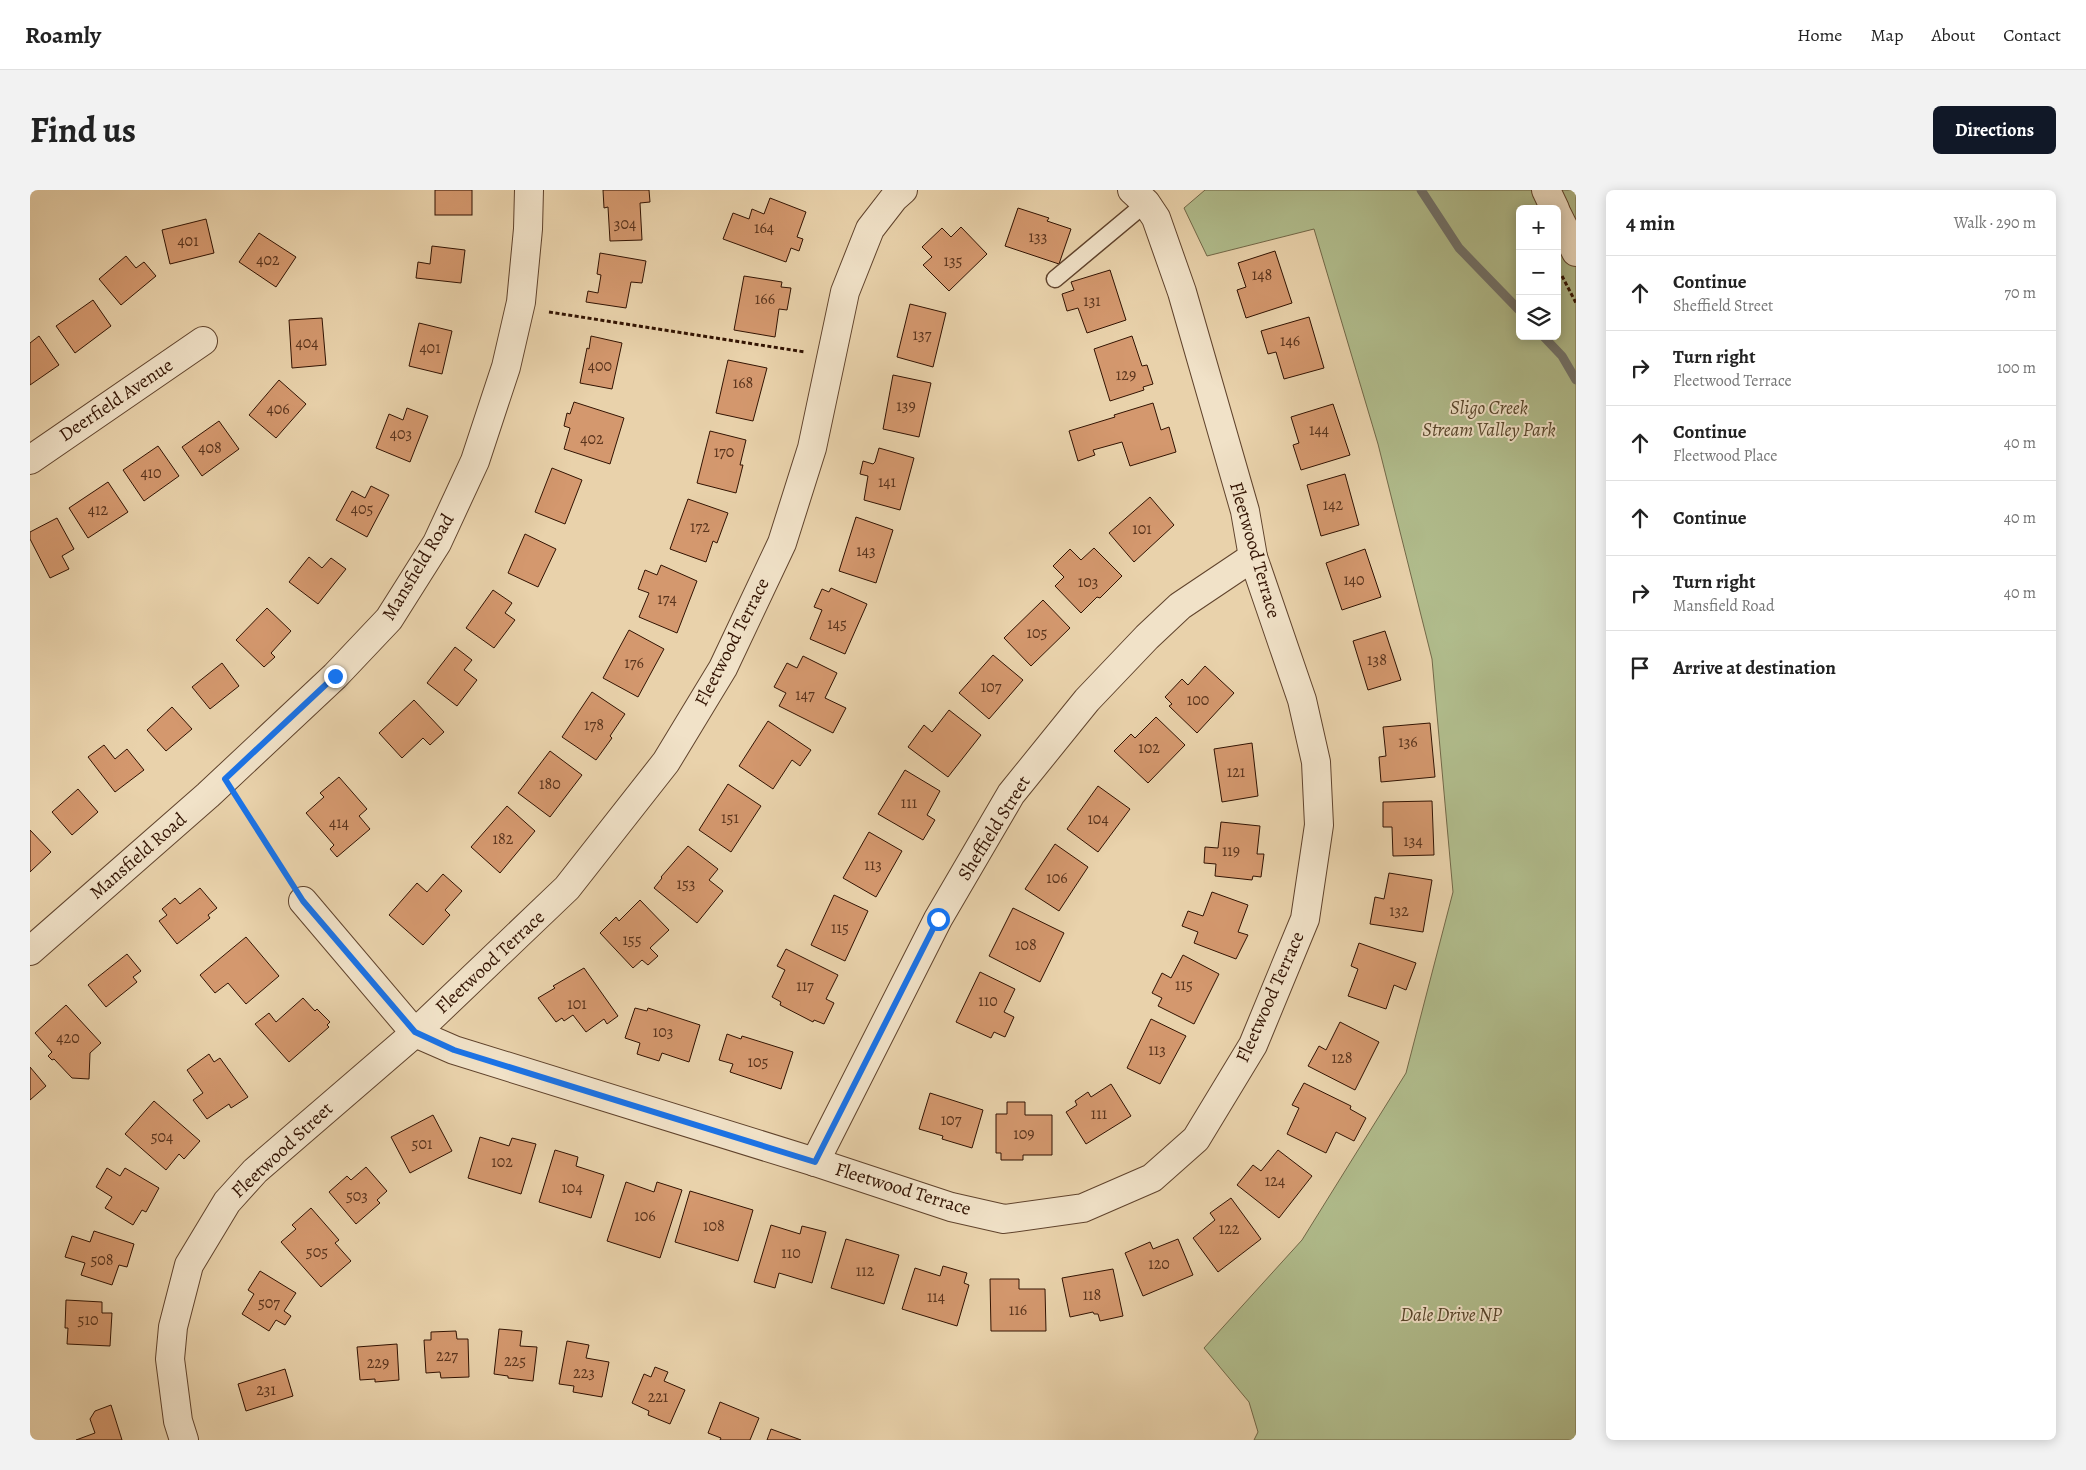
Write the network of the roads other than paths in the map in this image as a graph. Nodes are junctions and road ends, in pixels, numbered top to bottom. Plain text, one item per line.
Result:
1 (528, 190) edge
2 (903, 190) edge
3 (1546, 190) edge
4 (1139, 196) edge
5 (1552, 205) edge
6 (1561, 222) edge
7 (1576, 252) edge
8 (1055, 279) dead end
9 (203, 341) dead end
10 (30, 460) edge
11 (1253, 557) junction
12 (303, 901) road end
13 (30, 951) edge
14 (415, 1032) junction
15 (815, 1162) junction
16 (184, 1440) edge

1 - 13 street, Mansfield Road
2 - 14 street, Fleetwood Terrace
3 - 5 street
4 - 8 lane
4 - 11 street, Fleetwood Terrace
6 - 7 street
9 - 10 street, Deerfield Avenue
11 - 15 street, Sheffield Street
11 - 15 street, Fleetwood Terrace
12 - 14 street
14 - 15 street, Fleetwood Terrace
14 - 16 street, Fleetwood Street

